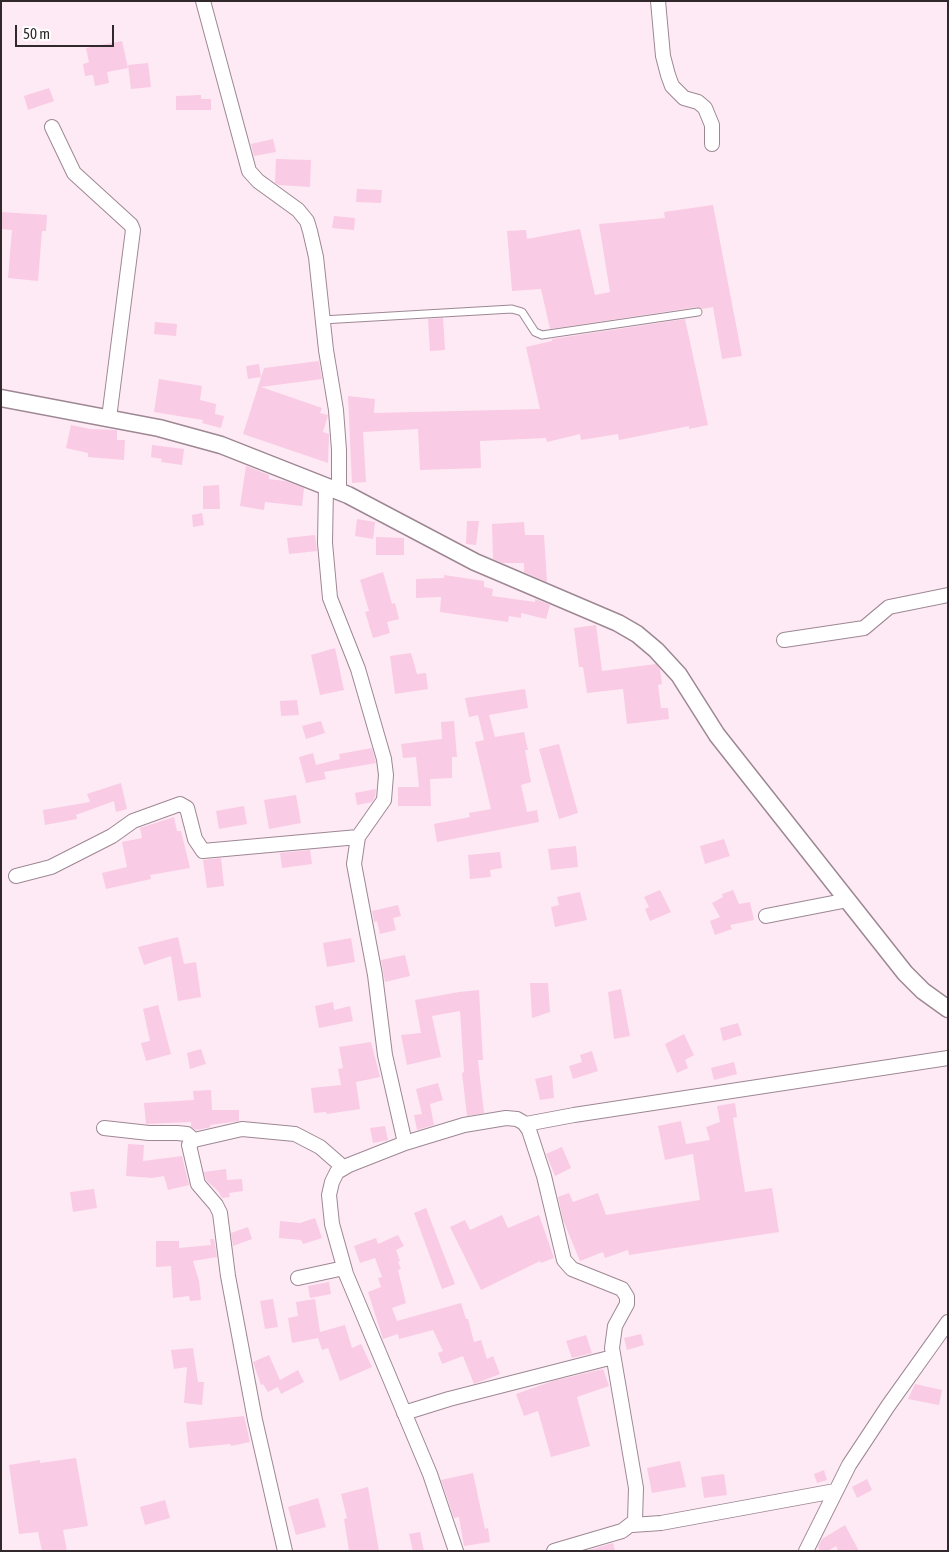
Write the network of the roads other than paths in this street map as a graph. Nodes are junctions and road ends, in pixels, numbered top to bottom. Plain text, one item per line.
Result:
1 (203, 1) edge
2 (658, 1) edge
3 (52, 127) dead end
4 (712, 144) dead end
5 (698, 312) dead end
6 (322, 320) junction
7 (1, 398) edge
8 (109, 418) junction
9 (332, 489) junction
10 (948, 595) edge
11 (784, 640) dead end
12 (358, 837) junction
13 (16, 876) dead end
14 (848, 900) junction
15 (766, 916) dead end
16 (948, 1009) edge
17 (948, 1058) edge
18 (526, 1124) junction
19 (104, 1128) dead end
20 (194, 1140) junction
21 (405, 1143) junction
22 (343, 1167) junction
23 (344, 1268) junction
24 (298, 1278) dead end
25 (948, 1322) edge
26 (613, 1357) junction
27 (404, 1413) junction
28 (835, 1491) junction
29 (632, 1525) junction
30 (285, 1551) edge
31 (456, 1551) edge
32 (554, 1551) edge
33 (806, 1551) edge

1 - 6 street
2 - 4 street
3 - 8 street
5 - 6 lane
6 - 9 street
7 - 8 street
8 - 9 street
9 - 12 street
9 - 14 street
10 - 11 street
12 - 13 street
12 - 21 street
14 - 15 street
14 - 16 street
17 - 18 street
18 - 21 street
18 - 26 street
19 - 20 street
20 - 22 street
20 - 30 street
21 - 22 street
22 - 23 street
23 - 24 street
23 - 27 street
25 - 28 street
26 - 27 street
26 - 29 street
27 - 31 street
28 - 29 street
28 - 33 street
29 - 32 street

